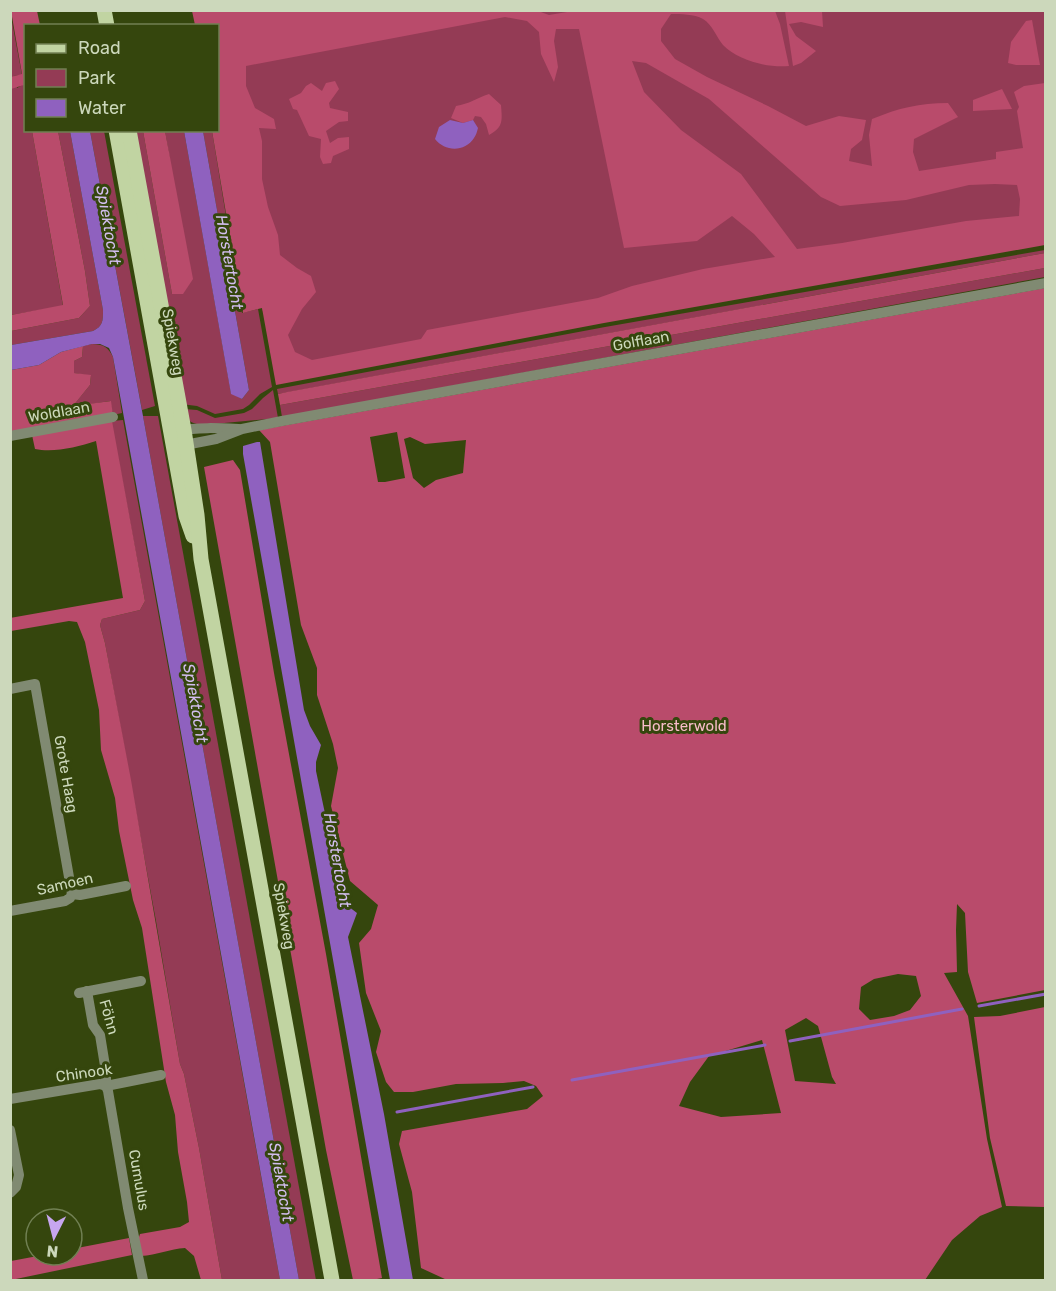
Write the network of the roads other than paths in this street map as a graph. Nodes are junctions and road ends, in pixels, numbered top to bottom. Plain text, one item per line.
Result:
1 (116, 132) edge
2 (129, 132) edge
3 (1046, 283) edge
4 (113, 417) dead end
5 (242, 429) junction
6 (10, 436) edge
7 (179, 439) junction
8 (10, 689) edge
9 (126, 886) dead end
10 (72, 894) junction
11 (10, 911) edge
12 (141, 981) dead end
13 (161, 1075) dead end
14 (106, 1086) junction
15 (10, 1099) edge
16 (10, 1130) edge
17 (10, 1194) edge
18 (143, 1281) edge
19 (332, 1281) edge

1 - 7 main road, Spiekweg
2 - 7 main road, Spiekweg
3 - 5 street, Golflaan
4 - 6 street, Woldlaan
5 - 7 street, Golflaan
5 - 7 street, Golflaan
7 - 19 main road, Spiekweg
8 - 10 street, Grote Haag
9 - 10 street, Samoen
10 - 11 street, Samoen
12 - 14 street, Föhn
13 - 14 street, Chinook
14 - 15 street, Chinook
14 - 18 street, Cumulus
16 - 17 street

